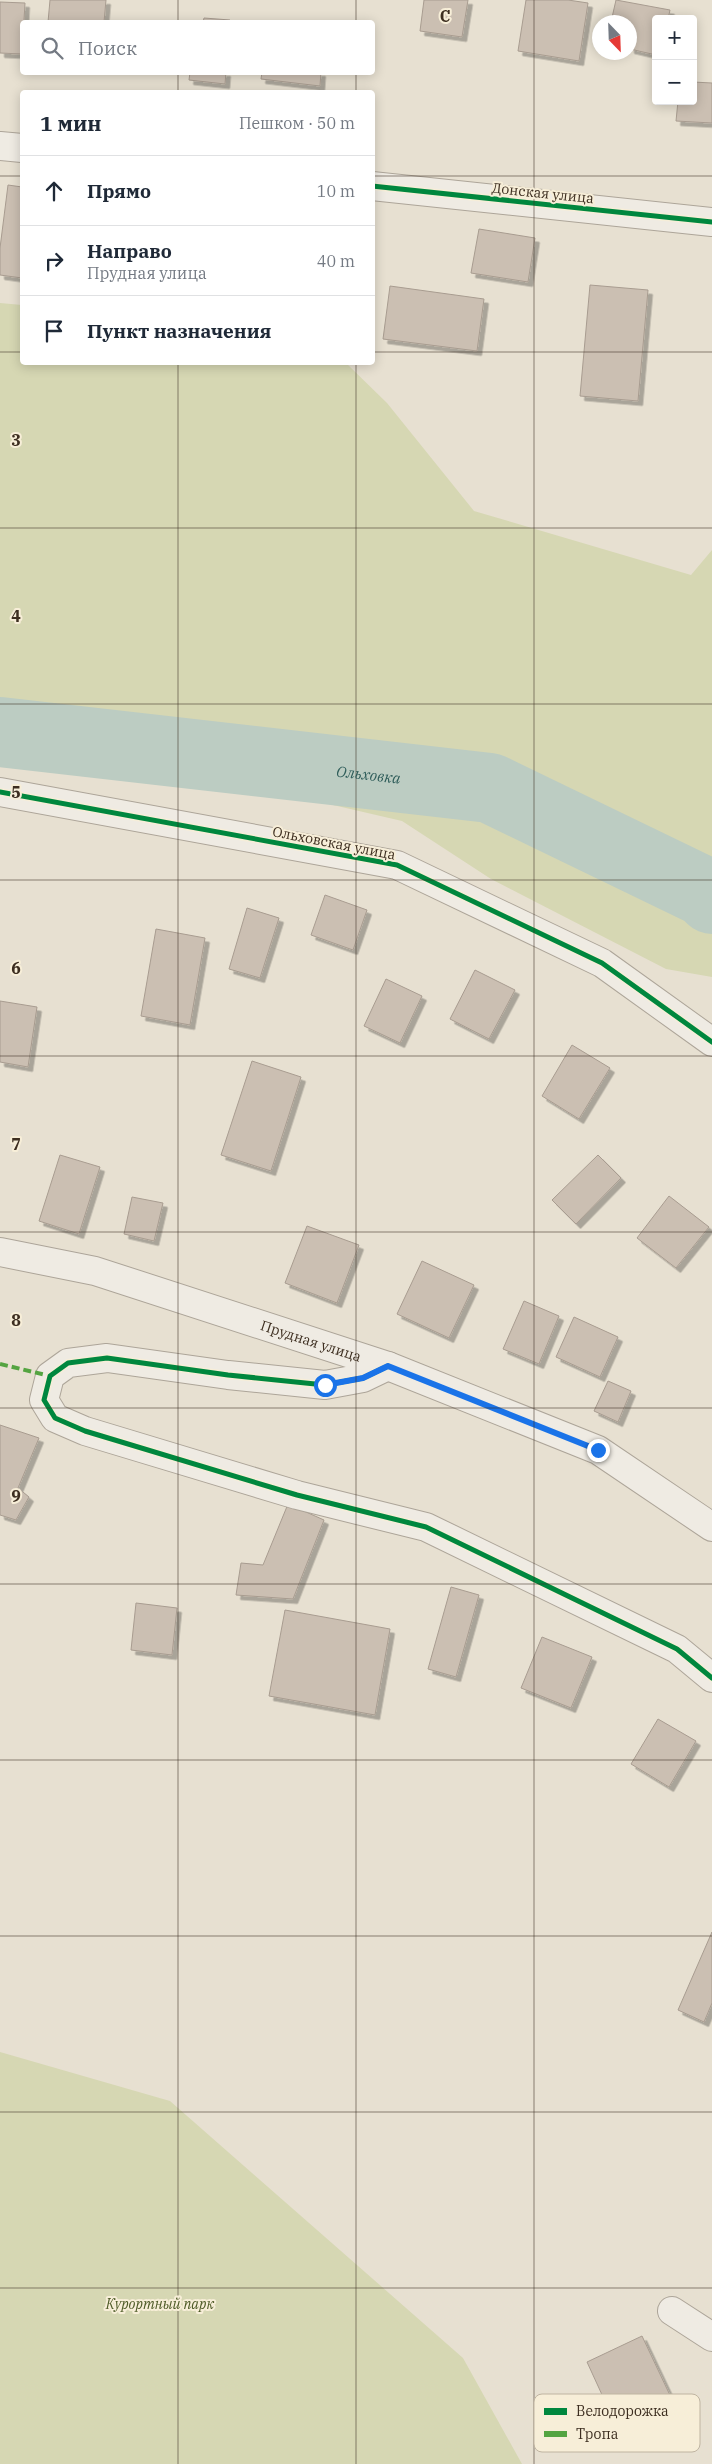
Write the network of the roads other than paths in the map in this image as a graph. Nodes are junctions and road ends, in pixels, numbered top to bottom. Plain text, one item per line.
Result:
1 (0, 146) edge
2 (20, 148) edge
3 (375, 186) edge
4 (712, 222) edge
5 (0, 792) edge
6 (712, 1042) edge
7 (0, 1252) edge
8 (388, 1366) junction
9 (712, 1527) edge
10 (712, 1678) edge
11 (672, 2311) dead end
12 (712, 2337) edge

1 - 2 street
3 - 4 street, Донская улица
5 - 6 street, Ольховская улица
7 - 8 street, Прудная улица
8 - 9 street, Прудная улица
8 - 10 street
11 - 12 street

